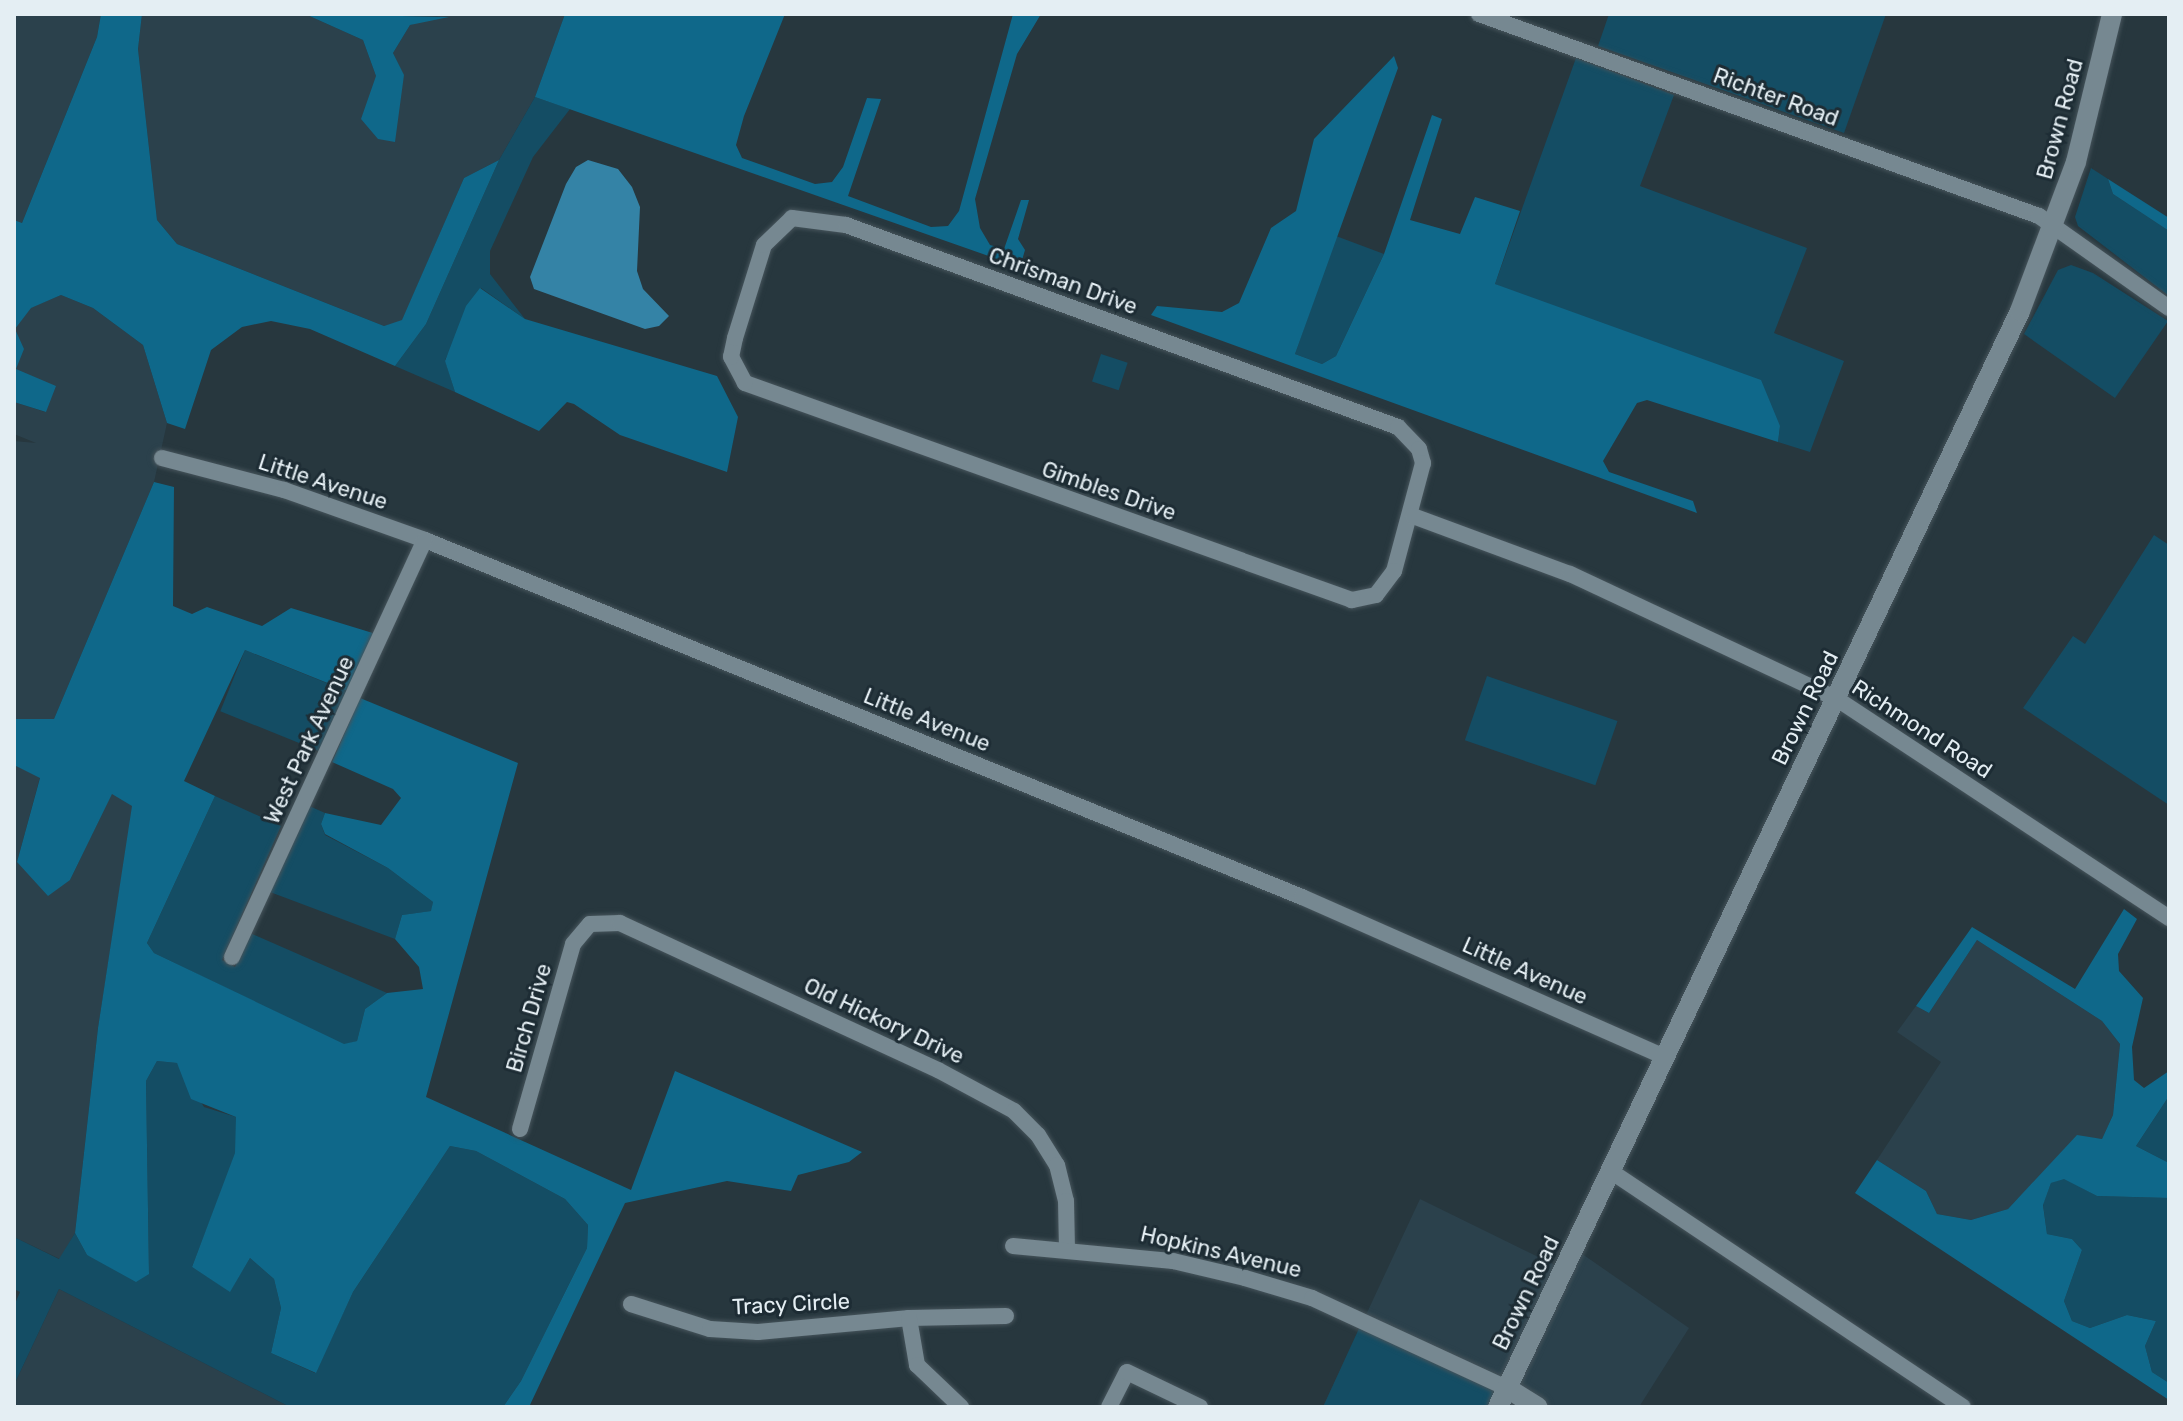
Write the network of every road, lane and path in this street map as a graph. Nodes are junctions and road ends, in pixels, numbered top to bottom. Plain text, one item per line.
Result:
1 (1479, 14) edge
2 (2112, 14) edge
3 (2055, 227) junction
4 (2169, 308) edge
5 (745, 383) joint
6 (162, 458) dead end
7 (1413, 516) junction
8 (425, 540) junction
9 (1837, 699) junction
10 (2169, 918) edge
11 (590, 924) joint
12 (232, 957) dead end
13 (1664, 1057) junction
14 (520, 1129) dead end
15 (1612, 1172) junction
16 (1013, 1246) dead end
17 (1067, 1250) junction
18 (631, 1304) dead end
19 (1006, 1316) dead end
20 (909, 1318) junction
21 (1507, 1388) junction
22 (961, 1407) edge
23 (1109, 1407) edge
24 (1200, 1407) edge
25 (1498, 1407) edge
26 (1537, 1407) edge
27 (1963, 1407) edge

1 - 3 street, Richter Road
2 - 3 main road, Brown Road
3 - 4 street, Richter Road
3 - 9 main road, Brown Road
5 - 7 street, Gimbles Drive
5 - 7 street, Chrisman Drive
6 - 8 street, Little Avenue
7 - 9 street, Richmond Road
8 - 12 street, West Park Avenue
8 - 13 street, Little Avenue
9 - 10 street, Richmond Road
9 - 13 main road, Brown Road
11 - 14 street, Birch Drive
11 - 17 street, Old Hickory Drive
13 - 15 main road, Brown Road
15 - 21 main road, Brown Road
15 - 27 street
16 - 17 street, Hopkins Avenue
17 - 21 street, Hopkins Avenue
18 - 20 street, Tracy Circle
19 - 20 street, Tracy Circle
20 - 22 street
21 - 25 main road, Brown Road
21 - 26 main road, Hopkins Avenue
23 - 24 street

